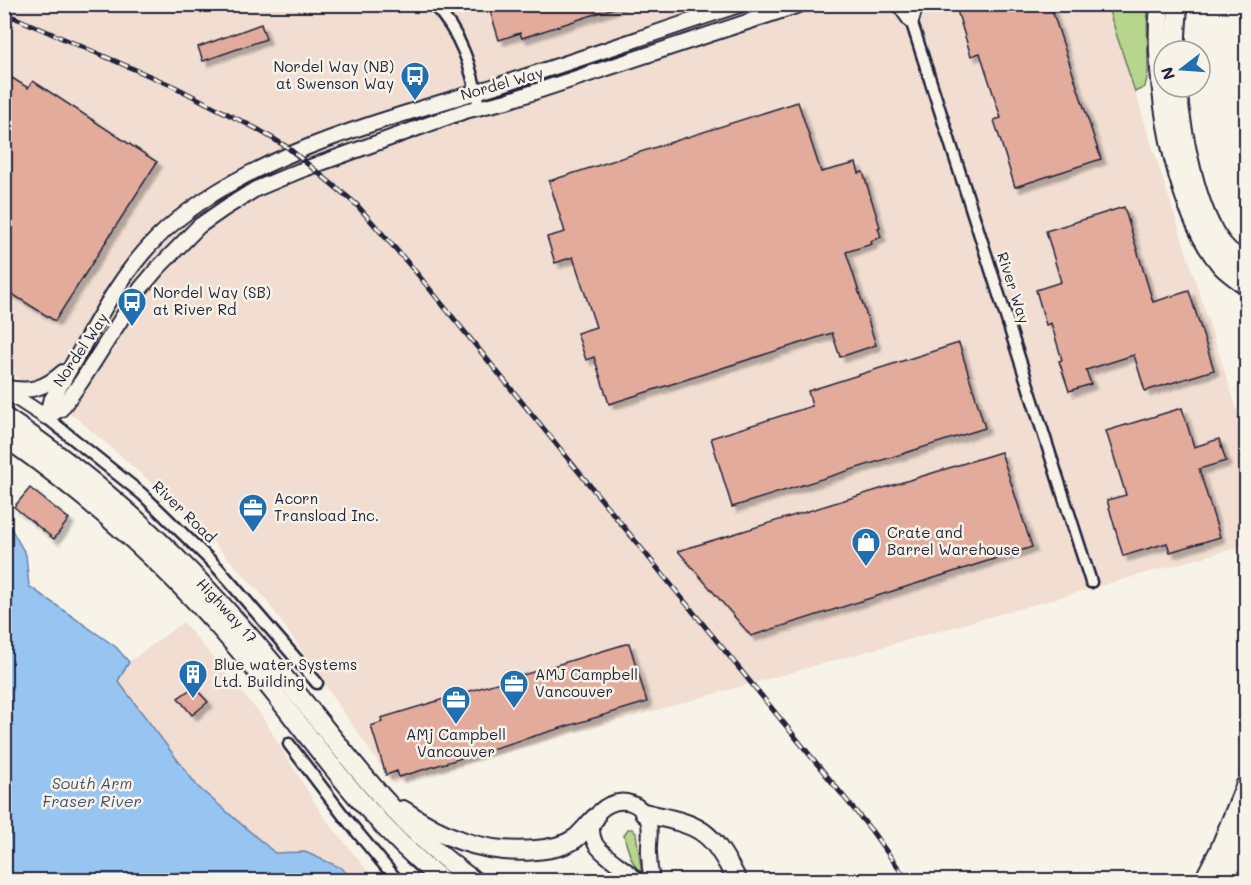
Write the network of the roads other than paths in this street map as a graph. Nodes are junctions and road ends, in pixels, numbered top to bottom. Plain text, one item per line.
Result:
1 (433, 4) edge
2 (742, 4) edge
3 (802, 4) edge
4 (899, 4) edge
5 (906, 4) edge
6 (916, 4) edge
7 (1160, 4) edge
8 (1178, 4) edge
9 (911, 21) junction
10 (1176, 39) edge
11 (476, 91) junction
12 (1179, 99) edge
13 (479, 107) junction
14 (243, 177) junction
15 (175, 249) junction
16 (1246, 262) edge
17 (1246, 285) edge
18 (71, 366) junction
19 (4, 389) edge
20 (4, 417) edge
21 (46, 417) junction
22 (4, 437) edge
23 (1091, 582) dead end
24 (317, 683) dead end
25 (289, 744) dead end
26 (366, 780) junction
27 (1246, 784) edge
28 (644, 813) junction
29 (595, 818) junction
30 (1246, 822) edge
31 (411, 855) junction
32 (1246, 869) edge
33 (397, 880) edge
34 (434, 880) edge
35 (442, 880) edge
36 (473, 880) edge
37 (637, 880) edge
38 (652, 880) edge
39 (737, 880) edge
40 (1204, 880) edge
41 (1225, 880) edge
42 (1242, 880) edge

1 - 11 street
2 - 11 street, Nordel Way
3 - 13 street, Nordel Way
4 - 9 street
5 - 9 street, River Way
6 - 9 street
7 - 17 highway
8 - 10 highway
9 - 23 street, River Way
11 - 13 street
11 - 14 street, Nordel Way
12 - 16 highway
13 - 15 street, Nordel Way
14 - 15 street
14 - 18 street, Nordel Way
15 - 21 street, Nordel Way
18 - 19 street
18 - 21 street, Nordel Way
19 - 21 street, River Road
20 - 26 highway, Highway 17
21 - 24 street, River Road
22 - 31 highway, Highway 17
25 - 33 street
26 - 29 highway
26 - 36 highway, Highway 17
27 - 40 highway
28 - 29 street
28 - 38 street
28 - 39 highway
29 - 37 street
30 - 41 highway
31 - 34 highway
31 - 35 highway, Highway 17
32 - 42 highway

